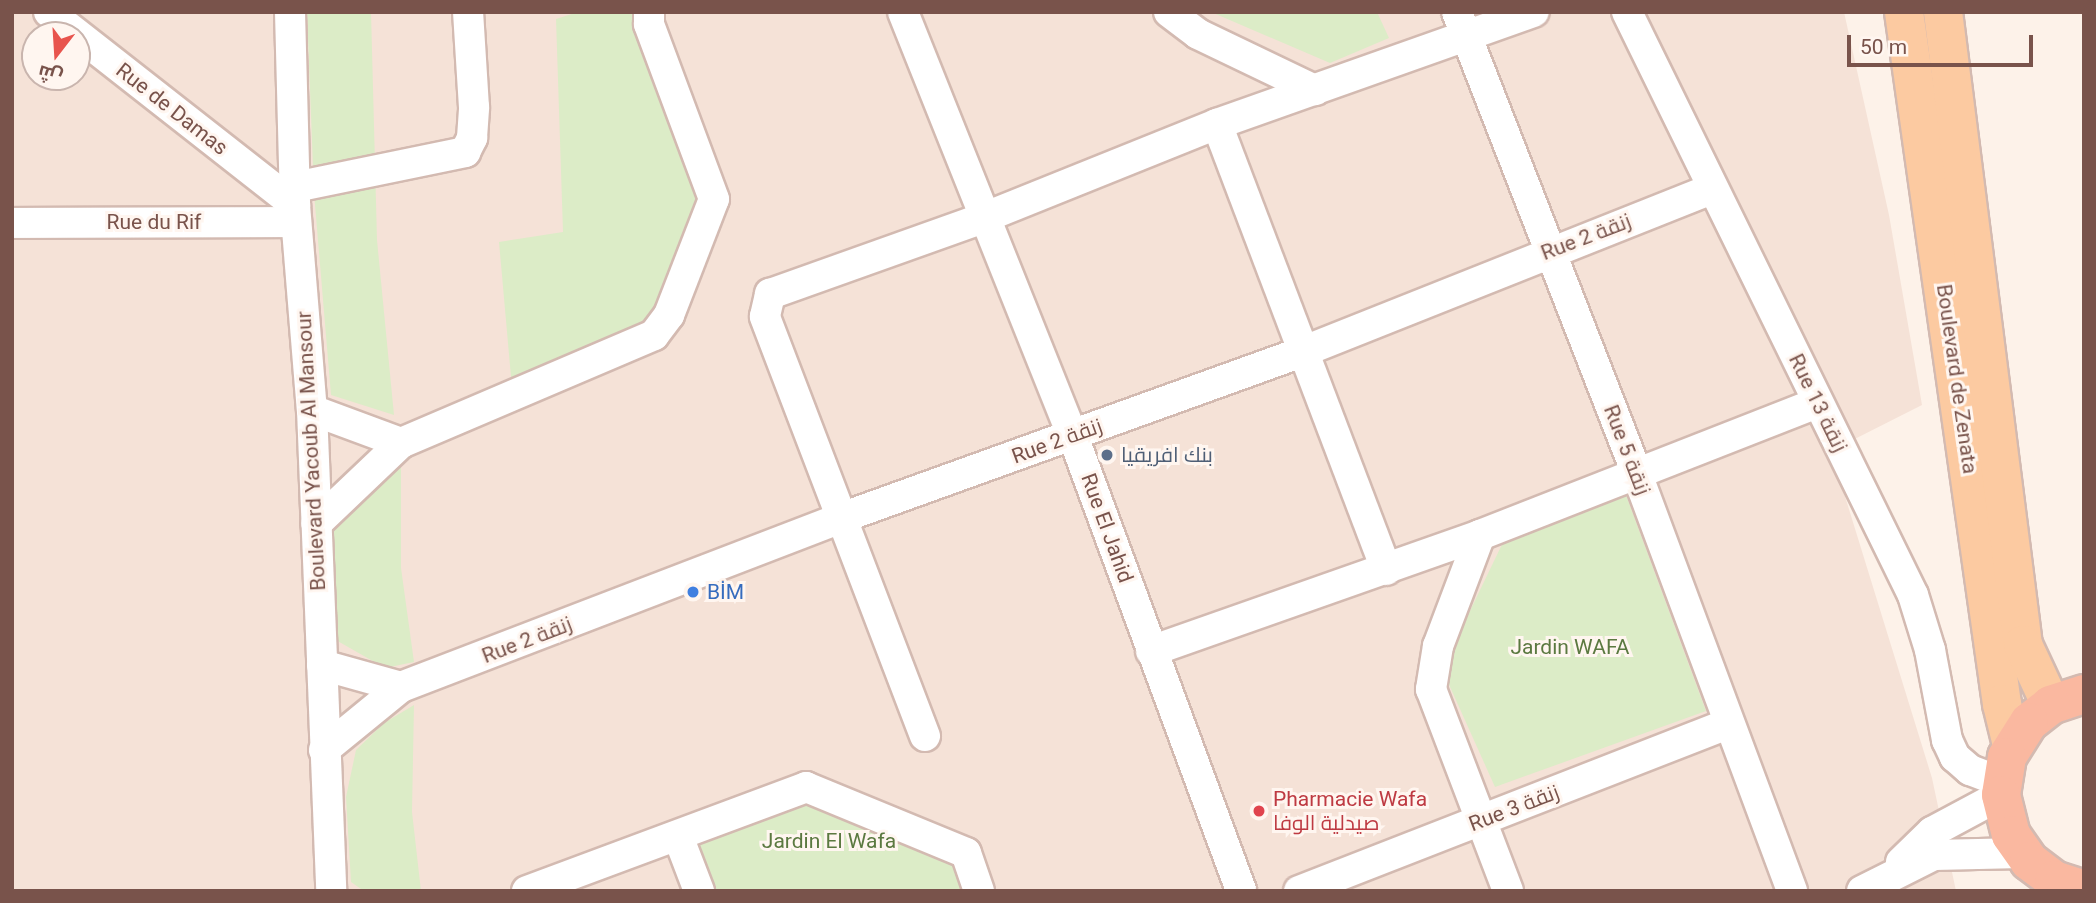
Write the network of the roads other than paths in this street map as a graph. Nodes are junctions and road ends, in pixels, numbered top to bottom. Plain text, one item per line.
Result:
1 (49, 12) edge
2 (290, 12) edge
3 (468, 12) edge
4 (649, 12) edge
5 (903, 12) edge
6 (1169, 12) edge
7 (1534, 12) edge
8 (1626, 12) edge
9 (1904, 12) edge
10 (1943, 12) edge
11 (1461, 24) edge
12 (1315, 90) junction
13 (1217, 124) junction
14 (1711, 189) junction
15 (295, 204) junction
16 (983, 218) junction
17 (12, 223) edge
18 (1550, 251) junction
19 (1302, 352) junction
20 (1817, 402) junction
21 (312, 410) junction
22 (1073, 436) junction
23 (401, 443) junction
24 (1637, 474) junction
25 (841, 518) junction
26 (316, 524) junction
27 (1480, 535) junction
28 (1386, 569) junction
29 (1150, 651) junction
30 (322, 665) junction
31 (401, 687) junction
32 (2067, 700) edge
33 (1728, 724) junction
34 (925, 736) dead end
35 (2012, 745) junction
36 (324, 750) junction
37 (2001, 788) junction
38 (1481, 822) junction
39 (678, 836) junction
40 (2026, 868) edge
41 (1872, 885) edge
42 (2084, 890) edge
43 (331, 891) edge
44 (527, 891) edge
45 (699, 891) edge
46 (979, 891) edge
47 (1241, 891) edge
48 (1299, 891) edge
49 (1508, 891) edge
50 (1792, 891) edge

1 - 15 street, Rue de Damas
2 - 15 street, Boulevard Yacoub Al Mansour
3 - 15 street, Rue du Rif
4 - 23 street
5 - 16 street, Rue El Jahid
6 - 12 street
7 - 11 street
8 - 14 street, Rue 13 زنقة
9 - 35 main road, Boulevard de Zenata
10 - 32 main road, Boulevard de Zenata
11 - 12 street
11 - 18 street, Rue 5 زنقة
12 - 13 street
13 - 16 street
13 - 19 street
14 - 18 street, Rue 2 زنقة
14 - 20 street, Rue 13 زنقة
15 - 17 street, Rue du Rif
15 - 21 street, Boulevard Yacoub Al Mansour
16 - 22 street, Rue El Jahid
16 - 25 street
18 - 19 street, Rue 2 زنقة
18 - 24 street, Rue 5 زنقة
19 - 22 street, Rue 2 زنقة
19 - 28 street
20 - 24 street
20 - 37 street, Rue 13 زنقة
21 - 23 street
21 - 26 street, Boulevard Yacoub Al Mansour
22 - 25 street, Rue 2 زنقة
22 - 29 street, Rue El Jahid
23 - 26 street
24 - 27 street
24 - 33 street, Rue 5 زنقة
25 - 31 street, Rue 2 زنقة
25 - 34 street
26 - 30 street, Boulevard Yacoub Al Mansour
27 - 28 street
27 - 38 street
28 - 29 street
29 - 47 street, Rue El Jahid
30 - 31 street
30 - 36 street, Boulevard Yacoub Al Mansour
31 - 36 street, Rue 2 زنقة
32 - 35 highway
33 - 38 street, Rue 3 زنقة
33 - 50 street, Rue 5 زنقة
35 - 37 highway
36 - 43 street, Boulevard Yacoub Al Mansour
37 - 40 highway
37 - 41 street
38 - 48 street, Rue 3 زنقة
38 - 49 street
39 - 44 street
39 - 45 street
39 - 46 street
40 - 41 street
40 - 42 highway

